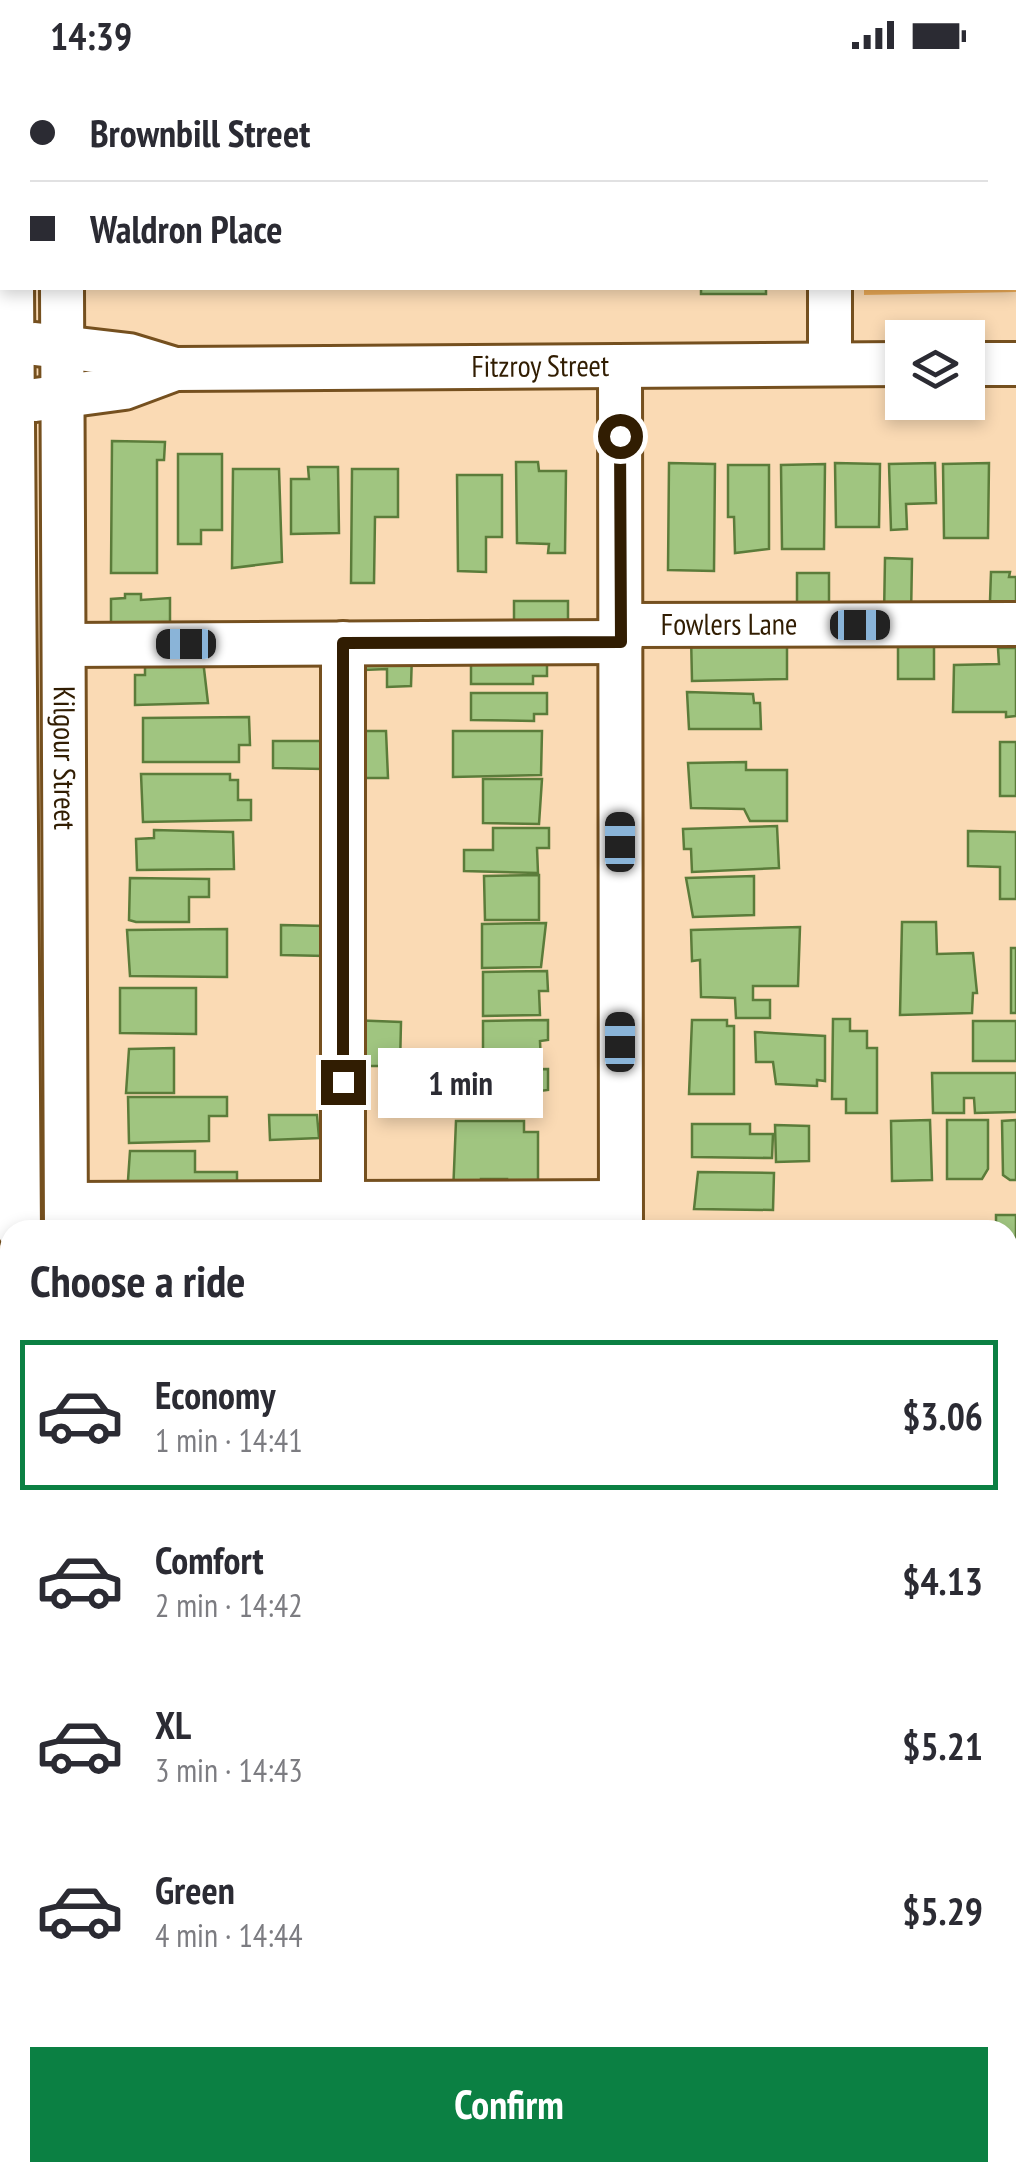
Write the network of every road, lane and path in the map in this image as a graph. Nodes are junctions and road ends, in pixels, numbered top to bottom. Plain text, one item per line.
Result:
1 (12, 290) edge
2 (62, 290) edge
3 (830, 290) edge
4 (6, 339) edge
5 (62, 348) junction
6 (830, 364) junction
7 (885, 364) edge
8 (985, 364) edge
9 (1016, 364) edge
10 (620, 366) junction
11 (175, 369) junction
12 (62, 396) junction
13 (6, 404) edge
14 (1016, 624) edge
15 (621, 634) junction
16 (343, 643) junction
17 (64, 645) junction
18 (342, 1202) junction
19 (621, 1216) edge
20 (66, 1217) edge
21 (19, 1220) edge

1 - 4 street, Kilgour Street
2 - 5 street, Kilgour Street
3 - 6 street
4 - 5 street, Fitzroy Street
4 - 13 street, Kilgour Street
5 - 11 street, Fitzroy Street
5 - 12 street, Kilgour Street
6 - 7 street, Fitzroy Street
6 - 10 street, Fitzroy Street
8 - 9 street
10 - 11 street, Fitzroy Street
10 - 15 street
11 - 12 street, Fitzroy Street
12 - 13 street, Fitzroy Street
12 - 17 street, Kilgour Street
13 - 21 street, Kilgour Street
14 - 15 street, Fowlers Lane
15 - 16 street, Fowlers Lane
15 - 19 street
16 - 17 street, Fowlers Lane
16 - 18 street
17 - 20 street, Kilgour Street
18 - 19 street
18 - 20 street

